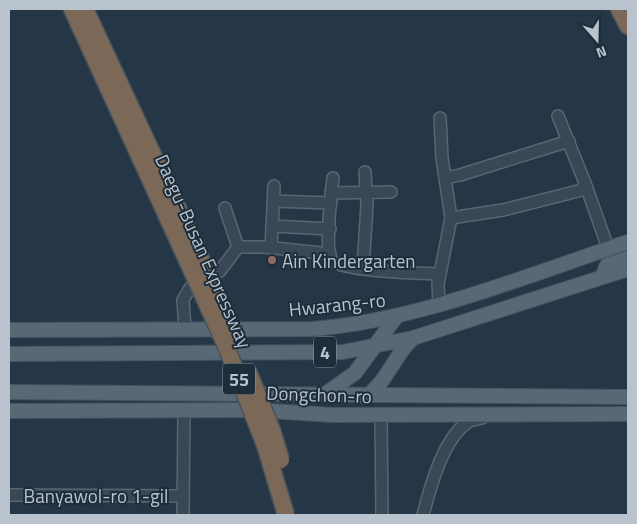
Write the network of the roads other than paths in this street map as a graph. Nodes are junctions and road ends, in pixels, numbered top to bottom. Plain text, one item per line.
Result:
1 (72, 9) edge
2 (85, 9) edge
3 (619, 9) edge
4 (628, 26) edge
5 (558, 116) dead end
6 (440, 118) dead end
7 (569, 141) junction
8 (365, 172) dead end
9 (333, 178) dead end
10 (445, 178) junction
11 (585, 183) junction
12 (274, 186) dead end
13 (391, 192) dead end
14 (366, 194) junction
15 (331, 198) junction
16 (273, 201) junction
17 (225, 208) dead end
18 (451, 218) junction
19 (272, 226) junction
20 (330, 229) junction
21 (628, 242) edge
22 (188, 247) junction
23 (238, 247) junction
24 (271, 248) junction
25 (608, 248) junction
26 (330, 254) junction
27 (628, 258) edge
28 (363, 268) junction
29 (628, 269) edge
30 (440, 274) junction
31 (602, 277) junction
32 (439, 304) junction
33 (396, 317) junction
34 (9, 330) edge
35 (185, 330) junction
36 (413, 338) junction
37 (376, 346) junction
38 (9, 354) edge
39 (386, 373) junction
40 (9, 392) edge
41 (323, 395) junction
42 (375, 395) junction
43 (418, 395) junction
44 (628, 397) edge
45 (184, 410) junction
46 (9, 411) edge
47 (495, 414) junction
48 (628, 414) edge
49 (333, 415) junction
50 (381, 415) junction
51 (9, 495) edge
52 (183, 496) junction
53 (183, 515) edge
54 (286, 515) edge
55 (298, 515) edge
56 (382, 515) edge
57 (423, 515) edge

1 - 22 highway, Daegu-Busan Expressway / 55
2 - 22 highway, Daegu-Busan Expressway / 55
3 - 4 highway
5 - 7 street
6 - 10 street
7 - 10 street
7 - 11 street
8 - 14 street
9 - 15 street
10 - 18 street
11 - 18 street
11 - 25 street
12 - 16 street
13 - 14 street
14 - 15 street
14 - 28 street
15 - 16 street
15 - 20 street
16 - 19 street
17 - 23 street
18 - 30 street
19 - 20 street
19 - 24 street
20 - 26 street
21 - 25 main road, Hwarang-ro
22 - 54 highway, Daegu-Busan Expressway / 55, bridge
22 - 55 highway, Daegu-Busan Expressway / 55, bridge
23 - 24 street
23 - 35 street
24 - 26 street
25 - 32 main road, Hwarang-ro
26 - 28 street
27 - 31 main road
28 - 30 street
29 - 31 main road, 4
30 - 32 street
31 - 36 main road, 4
32 - 33 main road, Hwarang-ro
33 - 35 main road, Hwarang-ro
33 - 37 main road
34 - 35 main road, Hwarang-ro
36 - 37 main road, 4
36 - 39 main road
37 - 38 main road, 4
37 - 41 main road
39 - 42 main road
39 - 43 main road
40 - 41 main road
41 - 42 main road
42 - 43 main road
42 - 49 main road
42 - 50 main road
43 - 44 main road
45 - 46 main road, Dongchon-ro
45 - 49 main road, Dongchon-ro
45 - 52 street, Banyawol-ro 1-gil
47 - 48 main road, Dongchon-ro
47 - 50 main road, Dongchon-ro
47 - 57 street
49 - 50 main road, Dongchon-ro
50 - 56 street
51 - 52 street, Banyawol-ro 1-gil
52 - 53 street, Banyawol-ro 1-gil

